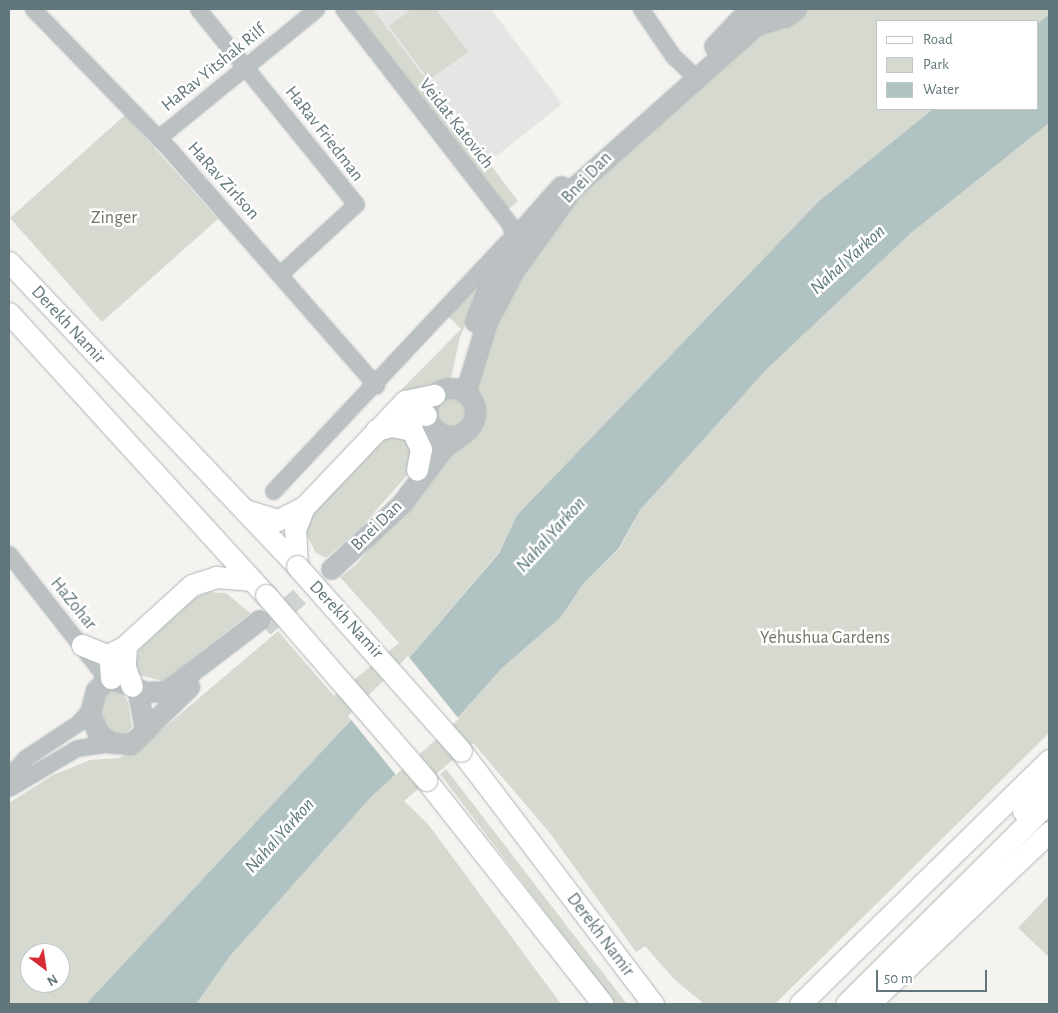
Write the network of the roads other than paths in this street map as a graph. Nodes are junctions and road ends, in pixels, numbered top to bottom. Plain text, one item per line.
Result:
1 (33, 9) edge
2 (198, 9) edge
3 (316, 9) edge
4 (344, 9) edge
5 (641, 9) edge
6 (749, 9) edge
7 (756, 9) edge
8 (796, 9) edge
9 (776, 19) junction
10 (247, 66) junction
11 (689, 71) junction
12 (158, 138) junction
13 (519, 232) junction
14 (9, 262) edge
15 (514, 270) junction
16 (281, 273) junction
17 (9, 312) edge
18 (376, 385) junction
19 (451, 392) junction
20 (429, 422) junction
21 (376, 430) junction
22 (460, 435) junction
23 (417, 470) junction
24 (273, 491) dead end
25 (304, 507) junction
26 (242, 509) junction
27 (9, 554) edge
28 (297, 566) junction
29 (259, 587) junction
30 (82, 645) junction
31 (126, 645) junction
32 (109, 679) junction
33 (134, 688) junction
34 (90, 708) junction
35 (145, 730) junction
36 (111, 744) junction
37 (1049, 760) edge
38 (9, 776) edge
39 (1049, 780) edge
40 (9, 788) edge
41 (1049, 802) edge
42 (1049, 832) edge
43 (957, 890) junction
44 (653, 1003) edge
45 (603, 1004) edge
46 (800, 1004) edge
47 (846, 1004) edge
48 (869, 1004) edge

1 - 12 street, HaRav Zirlson
2 - 10 street, HaRav Friedman
3 - 10 street, HaRav Yitshak Rilf
4 - 13 street, Veidat Katovich
5 - 11 street
6 - 11 street, Bnei Dan
7 - 9 street
8 - 9 street, Bnei Dan
9 - 15 street, Bnei Dan
10 - 12 street, HaRav Yitshak Rilf
10 - 16 street, HaRav Friedman
11 - 13 street, Bnei Dan
12 - 16 street, HaRav Zirlson
13 - 15 street
13 - 18 street, Bnei Dan
13 - 19 street, Bnei Dan
14 - 26 main road, Derekh Namir
15 - 19 street, Bnei Dan
16 - 18 street, HaRav Zirlson
17 - 29 main road, Derekh Namir
18 - 24 street, Bnei Dan
19 - 20 street, Bnei Dan
19 - 21 main road
19 - 22 street, Bnei Dan
20 - 21 main road
20 - 22 street
20 - 23 street, Bnei Dan
21 - 23 main road
21 - 25 main road
22 - 23 street, Bnei Dan
25 - 26 main road
25 - 28 main road
26 - 28 main road, Derekh Namir
27 - 30 street, HaZohar
28 - 44 main road, Derekh Namir, bridge
29 - 31 main road
29 - 45 main road, Derekh Namir, bridge
30 - 31 main road
30 - 32 street, HaZohar
31 - 32 main road
31 - 33 main road
32 - 33 street
32 - 34 street
33 - 35 street
33 - 35 street
34 - 36 street
34 - 38 street
35 - 36 street
36 - 40 street
37 - 46 main road
39 - 43 main road
41 - 43 main road
42 - 48 main road
43 - 47 main road

